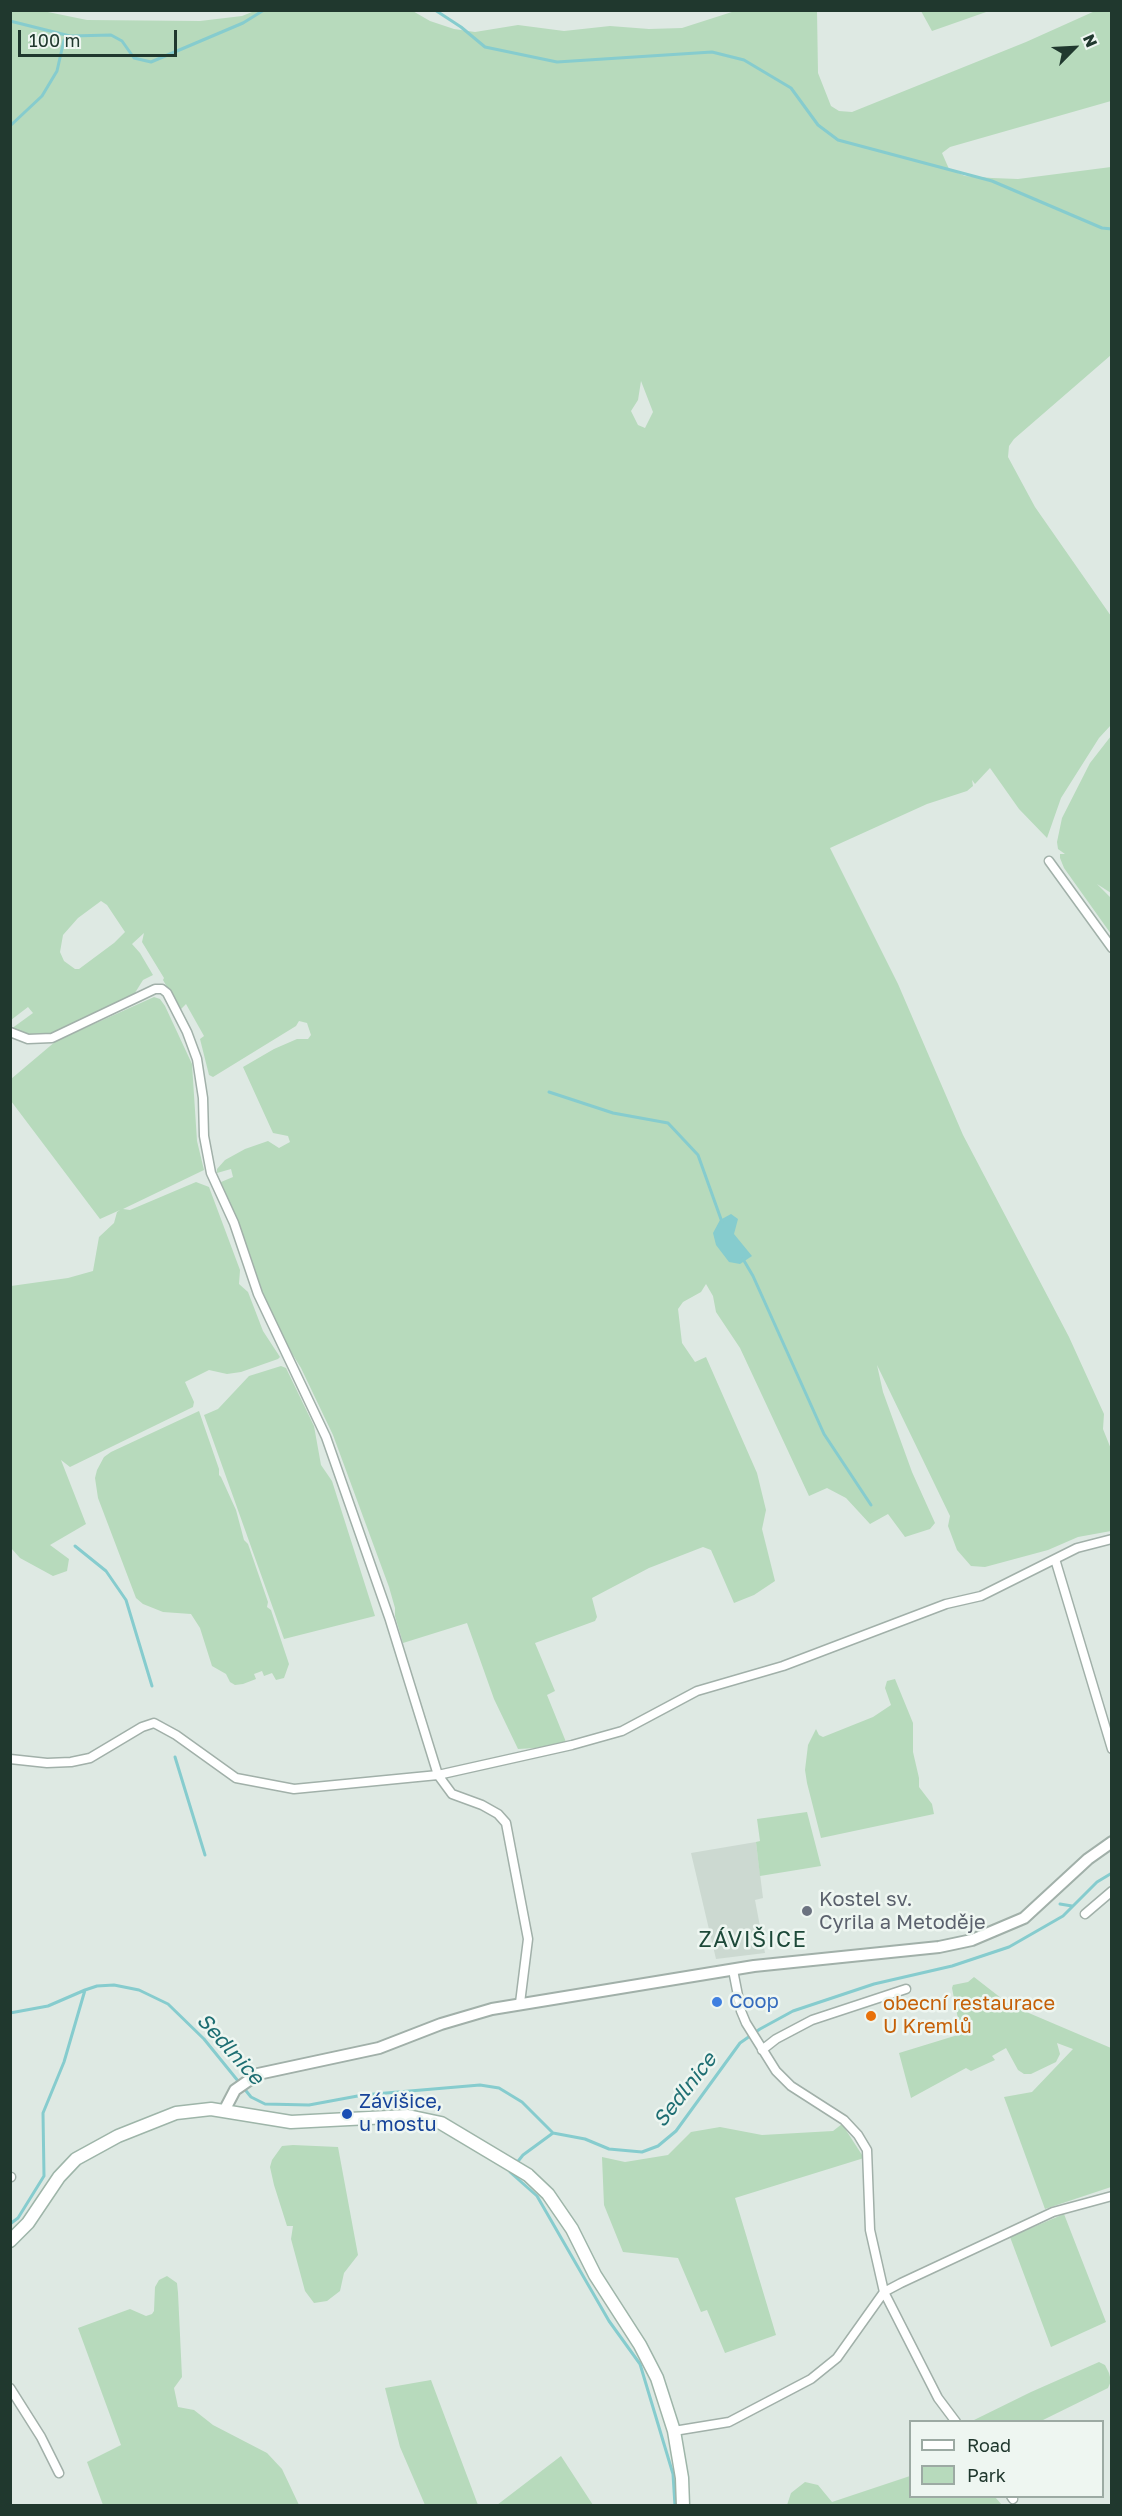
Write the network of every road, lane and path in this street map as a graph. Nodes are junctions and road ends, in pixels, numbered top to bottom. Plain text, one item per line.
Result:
1 (1049, 861) dead end
2 (1112, 948) edge
3 (10, 1032) edge
4 (1112, 1539) edge
5 (1055, 1559) junction
6 (1112, 1749) edge
7 (10, 1759) edge
8 (438, 1775) junction
9 (1112, 1842) edge
10 (1112, 1891) edge
11 (1085, 1914) dead end
12 (733, 1970) junction
13 (906, 1989) dead end
14 (520, 2003) junction
15 (760, 2047) junction
16 (224, 2111) junction
17 (1112, 2196) edge
18 (10, 2241) edge
19 (884, 2292) junction
20 (10, 2388) edge
21 (955, 2420) edge
22 (674, 2431) junction
23 (59, 2473) dead end
24 (683, 2505) edge

1 - 2 street
3 - 8 street
4 - 5 street
5 - 6 street
5 - 8 street
7 - 8 street
8 - 14 street
9 - 12 street
10 - 11 street
12 - 14 street
12 - 15 street
13 - 15 street
14 - 16 street
15 - 19 street
16 - 18 main road
16 - 22 main road
17 - 19 street
19 - 21 street
19 - 22 street
20 - 23 street
22 - 24 main road

